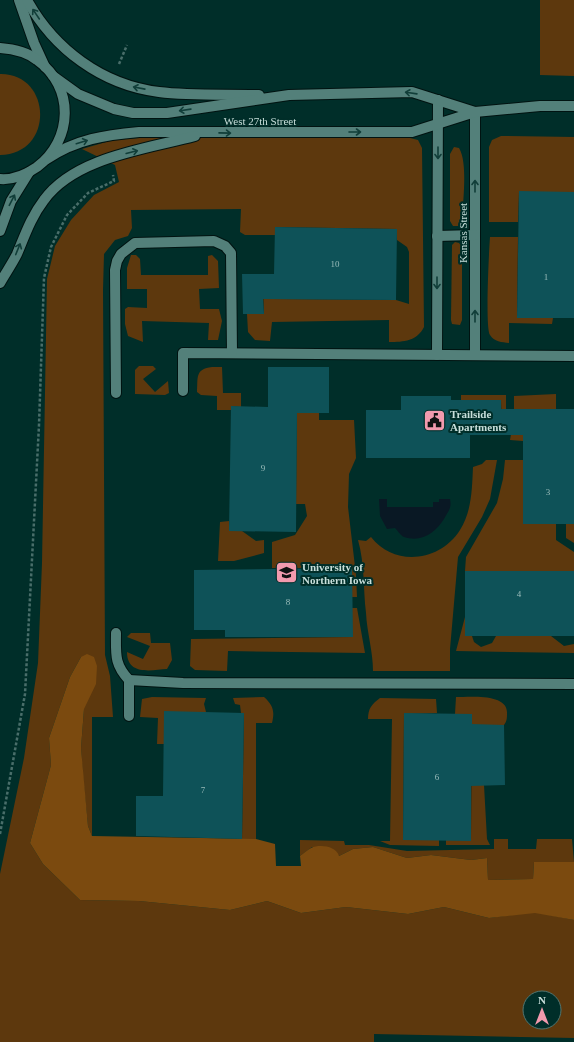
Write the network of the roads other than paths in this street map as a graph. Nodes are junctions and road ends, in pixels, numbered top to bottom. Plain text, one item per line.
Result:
1 (19, 0) edge
2 (27, 0) edge
3 (0, 48) edge
4 (45, 67) junction
5 (53, 76) junction
6 (289, 95) junction
7 (438, 100) junction
8 (574, 106) edge
9 (475, 112) junction
10 (438, 124) junction
11 (208, 133) junction
12 (47, 159) junction
13 (29, 172) junction
14 (0, 179) edge
15 (0, 231) edge
16 (475, 235) junction
17 (437, 236) junction
18 (0, 283) edge
19 (232, 354) junction
20 (475, 355) junction
21 (437, 356) junction
22 (574, 356) edge
23 (183, 391) dead end
24 (116, 393) dead end
25 (116, 633) dead end
26 (129, 680) junction
27 (574, 684) edge
28 (129, 716) dead end

1 - 4 main road
6 -> 2 main road
3 - 4 main road
4 - 5 main road
6 -> 5 main road, West 27th Street
5 - 12 main road
7 -> 6 main road, West 27th Street
7 - 9 main road, West 27th Street
7 - 10 main road
8 - 9 main road, West 27th Street
9 - 10 main road, West 27th Street
16 -> 9 main road, Kansas Street
11 -> 10 main road, West 27th Street
10 -> 17 main road
12 -> 11 main road, West 27th Street
18 -> 11 main road
12 - 13 main road, West 27th Street
13 - 14 main road
15 -> 13 main road
16 - 17 main road
20 -> 16 main road, Kansas Street
17 -> 21 main road
19 - 21 main road
19 - 23 main road
19 - 24 main road
20 - 21 main road
20 - 22 main road
25 - 26 main road
26 - 27 main road
26 - 28 main road

